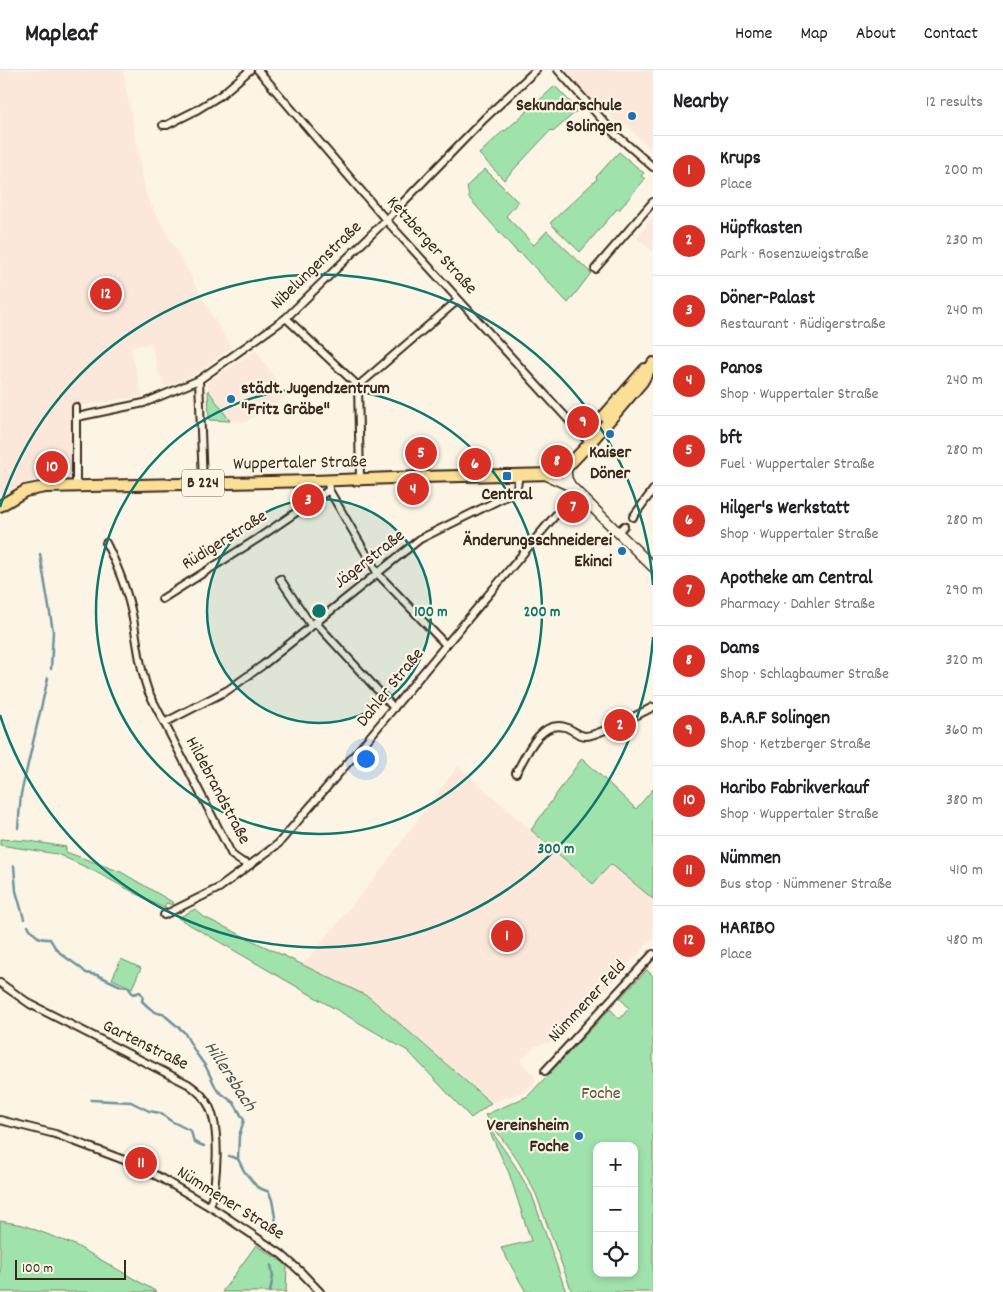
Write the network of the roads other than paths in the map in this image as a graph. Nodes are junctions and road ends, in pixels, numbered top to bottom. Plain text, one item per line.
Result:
1 (250, 70) edge
2 (258, 70) edge
3 (536, 70) edge
4 (558, 70) edge
5 (163, 126) dead end
6 (653, 167) edge
7 (653, 202) edge
8 (386, 220) junction
9 (595, 269) dead end
10 (458, 300) junction
11 (286, 318) junction
12 (653, 363) edge
13 (199, 380) junction
14 (358, 386) junction
15 (76, 407) dead end
16 (76, 417) junction
17 (585, 438) junction
18 (570, 455) junction
19 (566, 468) junction
20 (546, 475) junction
21 (519, 476) junction
22 (360, 479) junction
23 (203, 482) junction
24 (328, 485) junction
25 (76, 486) junction
26 (573, 489) junction
27 (653, 490) edge
28 (0, 506) edge
29 (633, 517) dead end
30 (106, 543) dead end
31 (653, 567) edge
32 (378, 574) junction
33 (280, 579) dead end
34 (162, 599) dead end
35 (313, 624) junction
36 (446, 645) junction
37 (653, 707) edge
38 (394, 708) junction
39 (164, 723) junction
40 (516, 773) dead end
41 (250, 865) junction
42 (164, 915) dead end
43 (653, 954) edge
44 (0, 983) edge
45 (545, 1071) dead end
46 (0, 1120) edge
47 (210, 1207) junction
48 (320, 1292) edge

1 - 5 street
2 - 8 street, Ketzberger Straße
3 - 8 street, Nibelungenstraße
4 - 6 street
7 - 9 street
8 - 10 street, Ketzberger Straße
8 - 11 street, Nibelungenstraße
10 - 14 street
10 - 17 street, Ketzberger Straße
11 - 13 street, Nibelungenstraße
11 - 14 street
12 - 17 main road, B 224
12 - 19 main road, B 224
13 - 16 street, Nibelungenstraße
13 - 23 street
14 - 22 street
15 - 16 street
16 - 25 street
17 - 18 main road, B 224
18 - 19 main road, B 224
18 - 20 main road, B 224
19 - 20 main road, B 224
19 - 26 main road
20 - 21 main road, Wuppertaler Straße / B 224
20 - 26 main road
21 - 22 main road, Wuppertaler Straße / B 224
21 - 32 street, Jägerstraße
22 - 24 main road, Wuppertaler Straße / B 224
23 - 24 main road, Wuppertaler Straße / B 224
23 - 25 main road, Wuppertaler Straße / B 224
24 - 32 street
24 - 34 street, Rüdigerstraße
25 - 28 main road, Wuppertaler Straße / B 224
26 - 31 main road
26 - 36 street, Dahler Straße
27 - 29 street
30 - 39 street
32 - 35 street, Jägerstraße
32 - 36 street
33 - 35 street
35 - 38 street
35 - 39 street, Jägerstraße
36 - 38 street, Dahler Straße
37 - 40 street
38 - 41 street, Dahler Straße
39 - 41 street, Hildebrandstraße
41 - 42 street, Dahler Straße
43 - 45 street, Nümmener Feld
44 - 47 street, Gartenstraße
46 - 47 street, Nümmener Straße
47 - 48 street, Nümmener Straße

